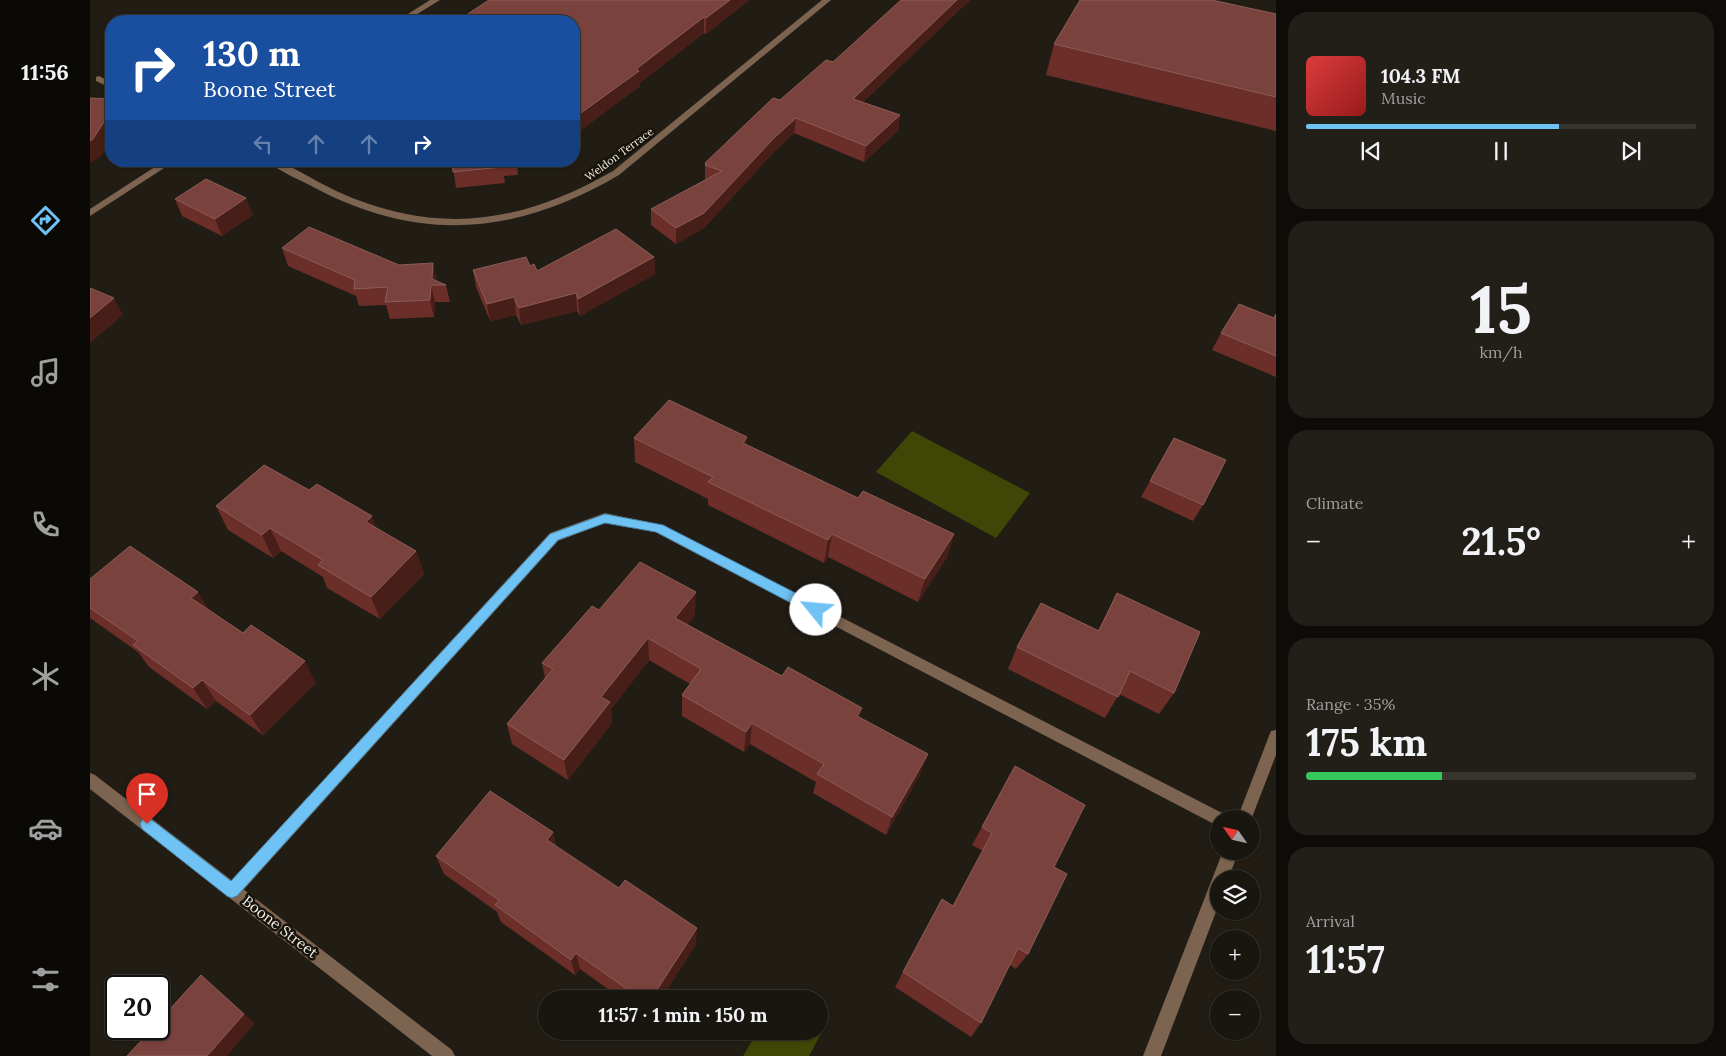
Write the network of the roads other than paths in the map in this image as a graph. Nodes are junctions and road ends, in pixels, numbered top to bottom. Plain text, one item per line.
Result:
1 (436, 0) edge
2 (827, 0) edge
3 (411, 15) edge
4 (99, 79) dead end
5 (105, 82) edge
6 (162, 167) edge
7 (284, 167) edge
8 (90, 213) edge
9 (1276, 736) edge
10 (90, 780) edge
11 (1247, 810) edge
12 (1210, 814) edge
13 (232, 891) junction
14 (1210, 906) edge
15 (446, 1056) edge
16 (1152, 1056) edge

1 - 3 street
2 - 7 street, Weldon Terrace
4 - 5 street
6 - 8 street
9 - 11 street
10 - 13 street, Boone Street
12 - 13 street
13 - 15 street, Boone Street
14 - 16 street

